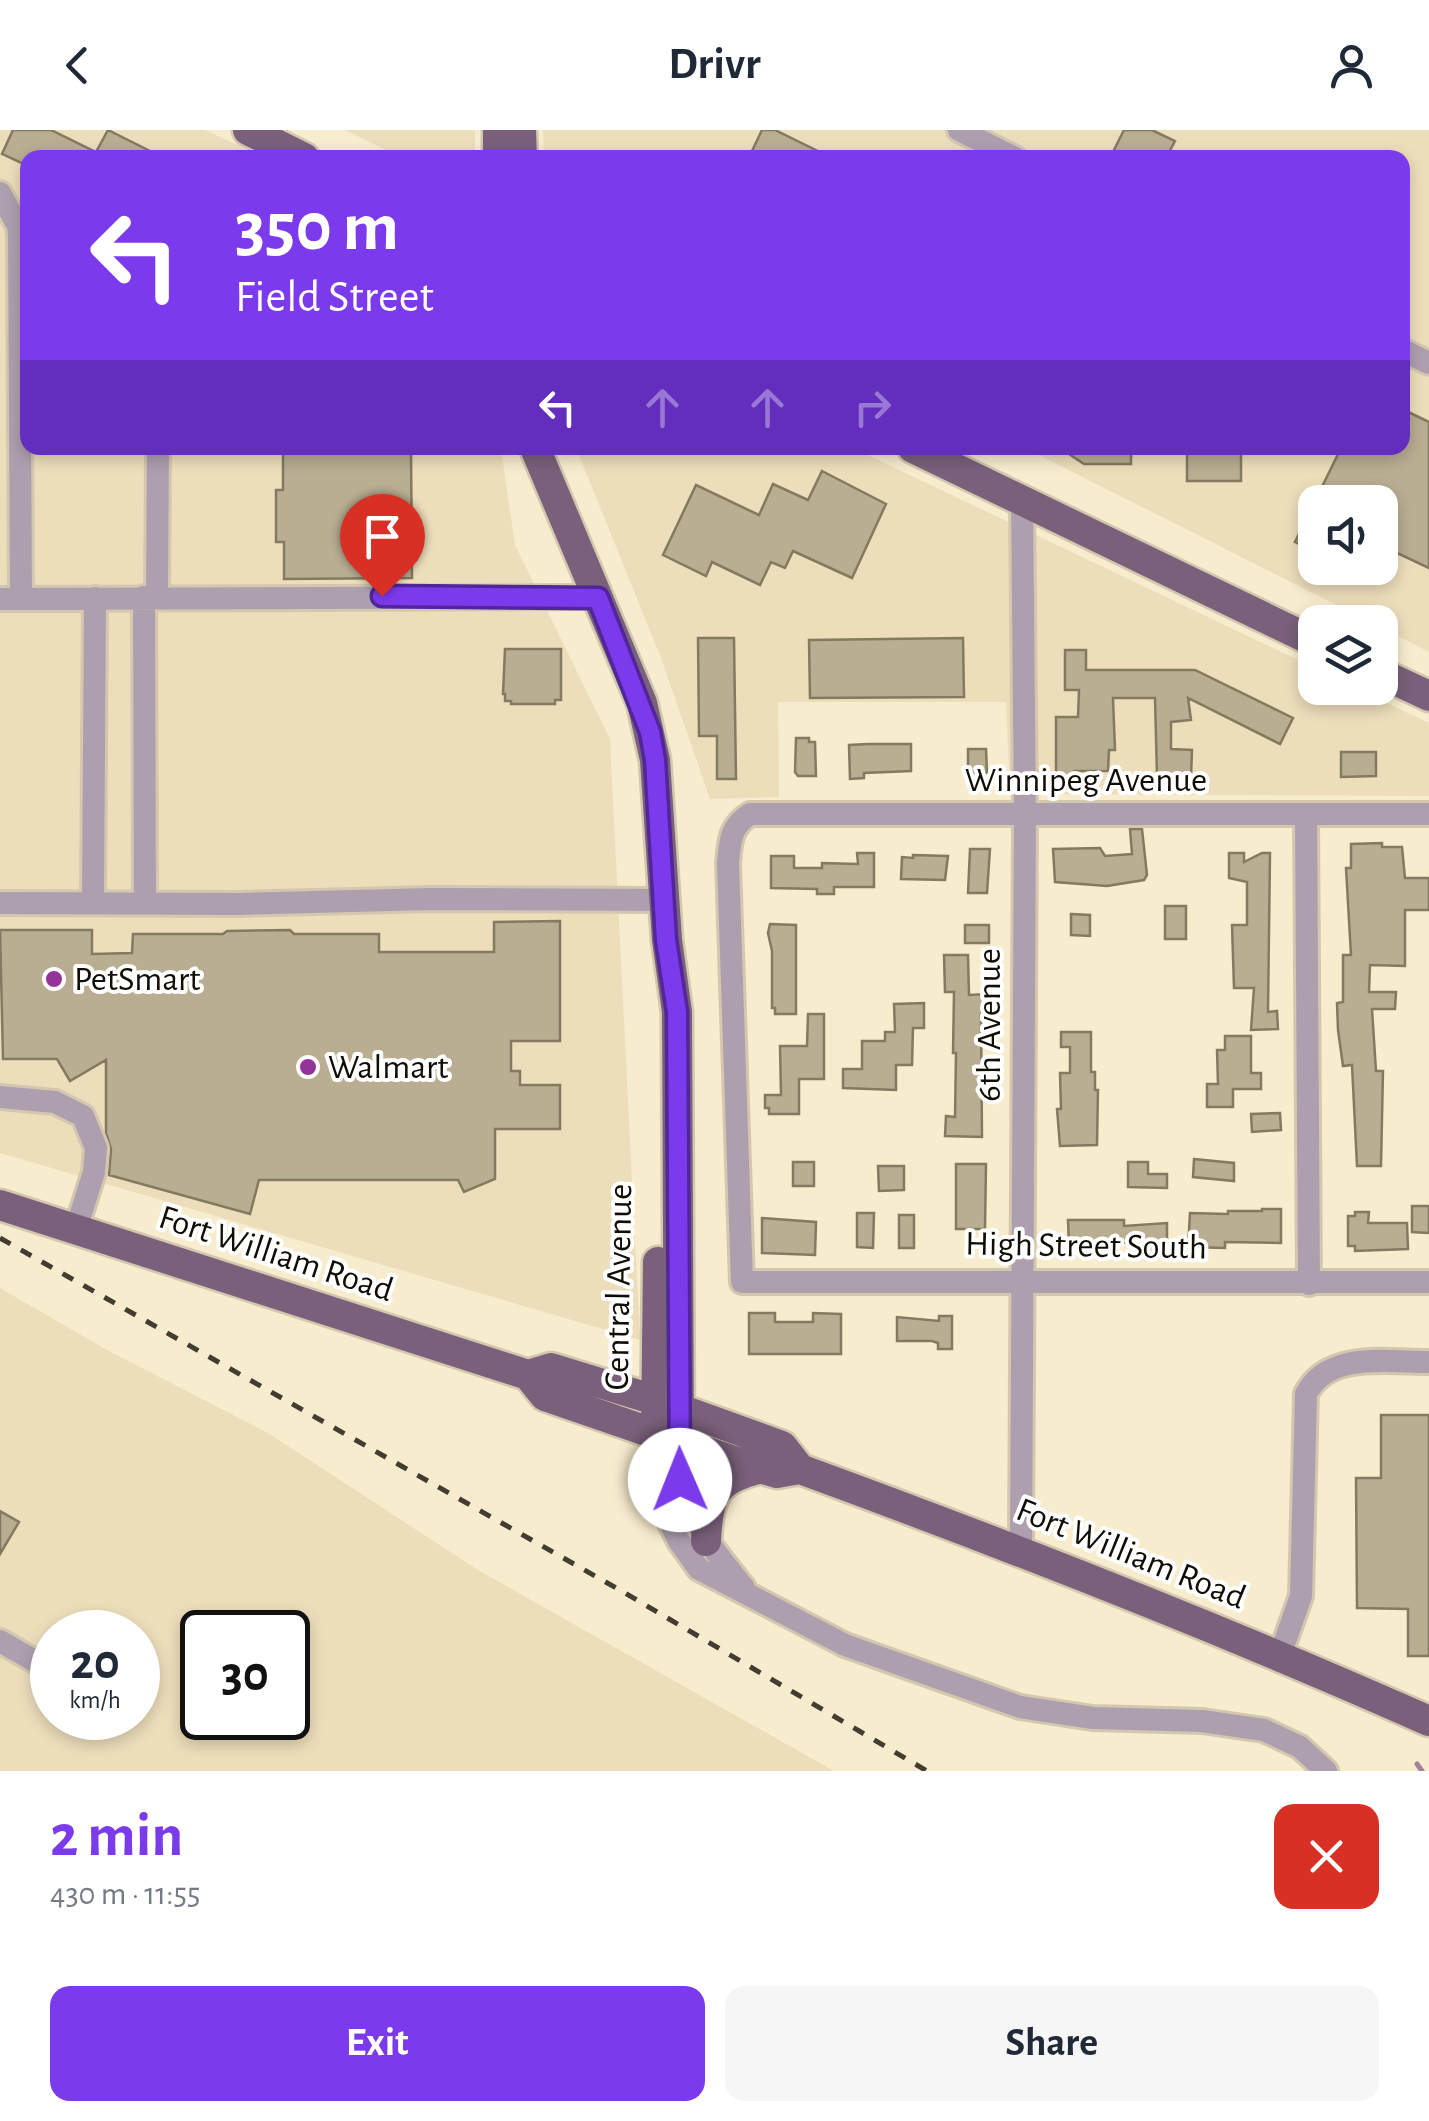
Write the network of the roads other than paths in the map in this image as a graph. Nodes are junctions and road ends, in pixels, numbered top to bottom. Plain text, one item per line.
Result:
1 (959, 130) edge
2 (254, 141) edge
3 (280, 150) edge
4 (998, 150) edge
5 (0, 194) edge
6 (158, 455) edge
7 (538, 455) edge
8 (928, 455) edge
9 (1022, 500) junction
10 (11, 598) edge
11 (95, 598) junction
12 (150, 598) junction
13 (598, 598) junction
14 (1298, 634) edge
15 (1398, 681) edge
16 (1429, 696) edge
17 (1306, 814) junction
18 (1429, 814) edge
19 (1025, 816) junction
20 (665, 900) junction
21 (0, 903) edge
22 (93, 903) junction
23 (145, 904) junction
24 (0, 1097) edge
25 (0, 1205) edge
26 (76, 1229) junction
27 (1022, 1280) junction
28 (742, 1282) joint
29 (1429, 1282) edge
30 (1309, 1284) junction
31 (1429, 1362) edge
32 (528, 1375) junction
33 (667, 1405) junction
34 (667, 1438) junction
35 (762, 1468) junction
36 (800, 1470) junction
37 (706, 1542) junction
38 (1021, 1550) junction
39 (749, 1595) junction
40 (0, 1640) edge
41 (1280, 1655) junction
42 (30, 1658) edge
43 (1429, 1721) edge
44 (1326, 1771) edge

1 - 4 street
2 - 3 main road
5 - 10 street
6 - 12 street
7 - 13 main road, Central Avenue
8 - 9 main road
9 - 14 main road
9 - 19 street, 6th Avenue
10 - 11 street
11 - 12 street
11 - 22 street
12 - 13 street
12 - 23 street
13 - 20 main road, Central Avenue
15 - 16 main road
17 - 18 street, Winnipeg Avenue
17 - 19 street, Winnipeg Avenue
17 - 30 street
19 - 27 street, 6th Avenue
19 - 28 street, Winnipeg Avenue
20 - 23 street
20 - 33 main road, Central Avenue
21 - 22 street
22 - 23 street
24 - 26 street
25 - 26 main road, Fort William Road
26 - 32 main road, Fort William Road
27 - 28 street, High Street South
27 - 30 street, High Street South
27 - 38 street, 6th Avenue
29 - 30 street, High Street South
31 - 41 street
32 - 33 main road, Fort William Road
32 - 34 main road, Fort William Road
33 - 34 main road, Central Avenue
33 - 36 main road, Fort William Road
34 - 35 main road, Fort William Road
34 - 37 street, Central Avenue
34 - 39 street, Central Avenue
35 - 36 main road, Fort William Road
35 - 37 main road
36 - 38 main road, Fort William Road
37 - 39 street, Central Avenue
38 - 41 main road, Fort William Road
39 - 44 street, Central Avenue
40 - 42 street
41 - 43 main road, Fort William Road

